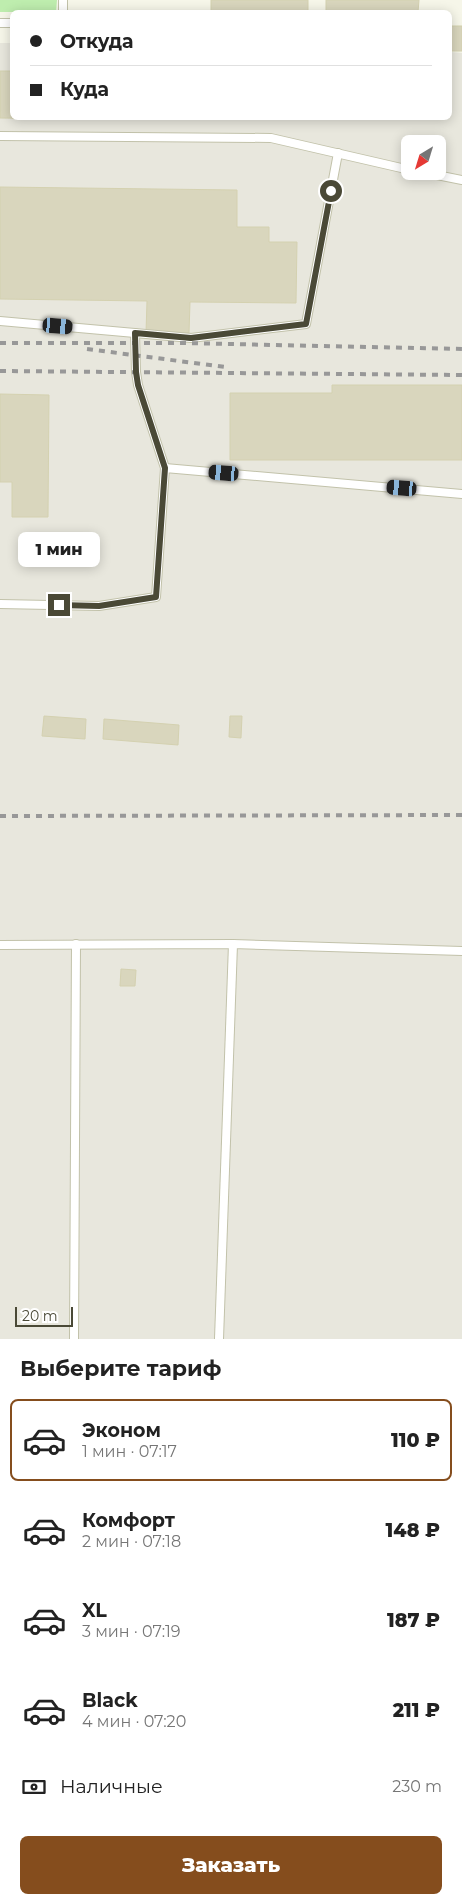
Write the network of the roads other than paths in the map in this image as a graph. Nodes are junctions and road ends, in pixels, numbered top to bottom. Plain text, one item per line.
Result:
1 (0, 136) edge
2 (338, 153) junction
3 (401, 168) edge
4 (446, 177) edge
5 (462, 180) edge
6 (0, 321) edge
7 (135, 333) junction
8 (165, 468) junction
9 (462, 494) edge
10 (0, 604) edge
11 (76, 944) junction
12 (233, 944) junction
13 (0, 945) edge
14 (462, 951) edge
15 (74, 1339) edge
16 (219, 1339) edge

1 - 2 lane
2 - 3 lane
2 - 7 lane
4 - 5 lane
6 - 7 lane
7 - 8 lane
8 - 9 lane
8 - 10 lane
11 - 12 lane
11 - 13 lane
11 - 15 lane
12 - 14 lane
12 - 16 lane

